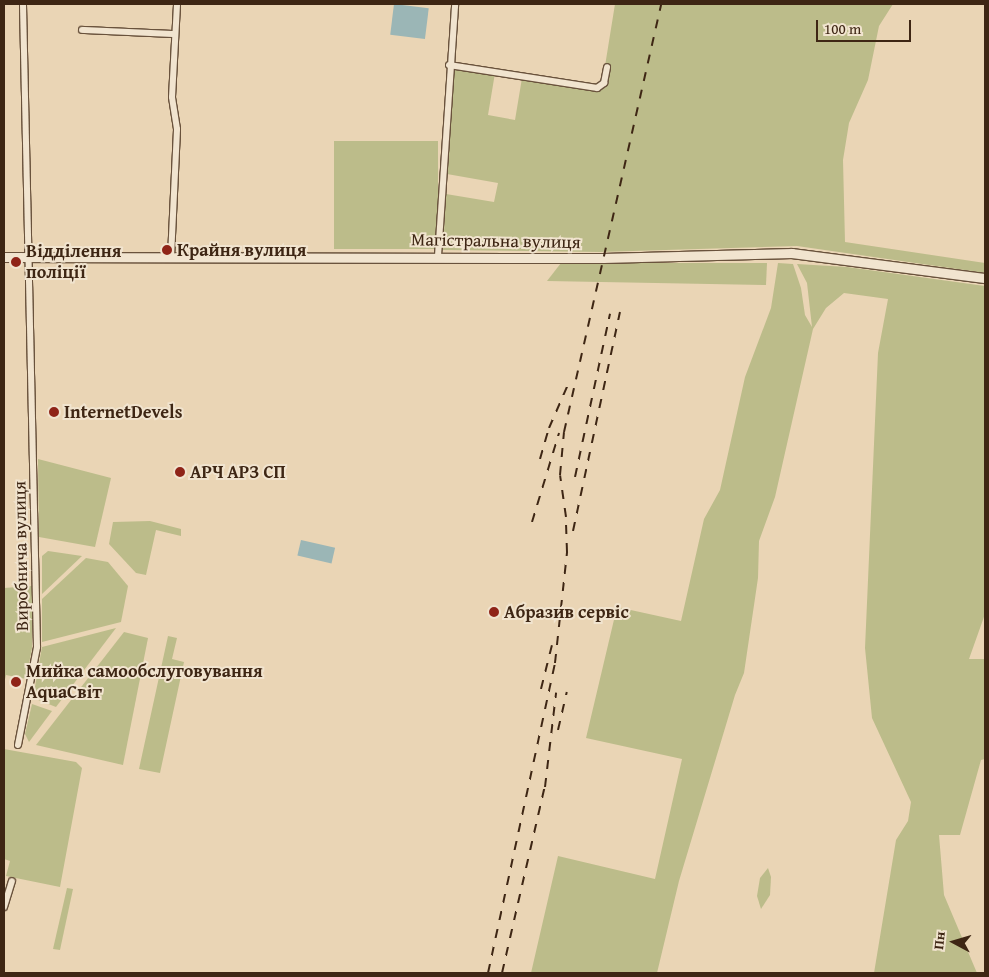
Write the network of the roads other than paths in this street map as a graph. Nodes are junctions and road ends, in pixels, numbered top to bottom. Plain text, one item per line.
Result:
1 (23, 4) edge
2 (176, 4) edge
3 (454, 4) edge
4 (82, 30) dead end
5 (175, 34) junction
6 (449, 65) junction
7 (607, 66) dead end
8 (438, 256) junction
9 (4, 257) edge
10 (27, 257) junction
11 (171, 257) junction
12 (985, 278) edge
13 (18, 745) dead end
14 (12, 881) dead end
15 (4, 907) edge

1 - 10 street, Виробнича вулиця
2 - 5 street
3 - 6 street
4 - 5 street
5 - 11 street
6 - 7 street
6 - 8 street
8 - 11 street, Магістральна вулиця
8 - 12 street, Магістральна вулиця
9 - 10 street, Магістральна вулиця
10 - 11 street, Магістральна вулиця
10 - 13 street, Виробнича вулиця
14 - 15 street

